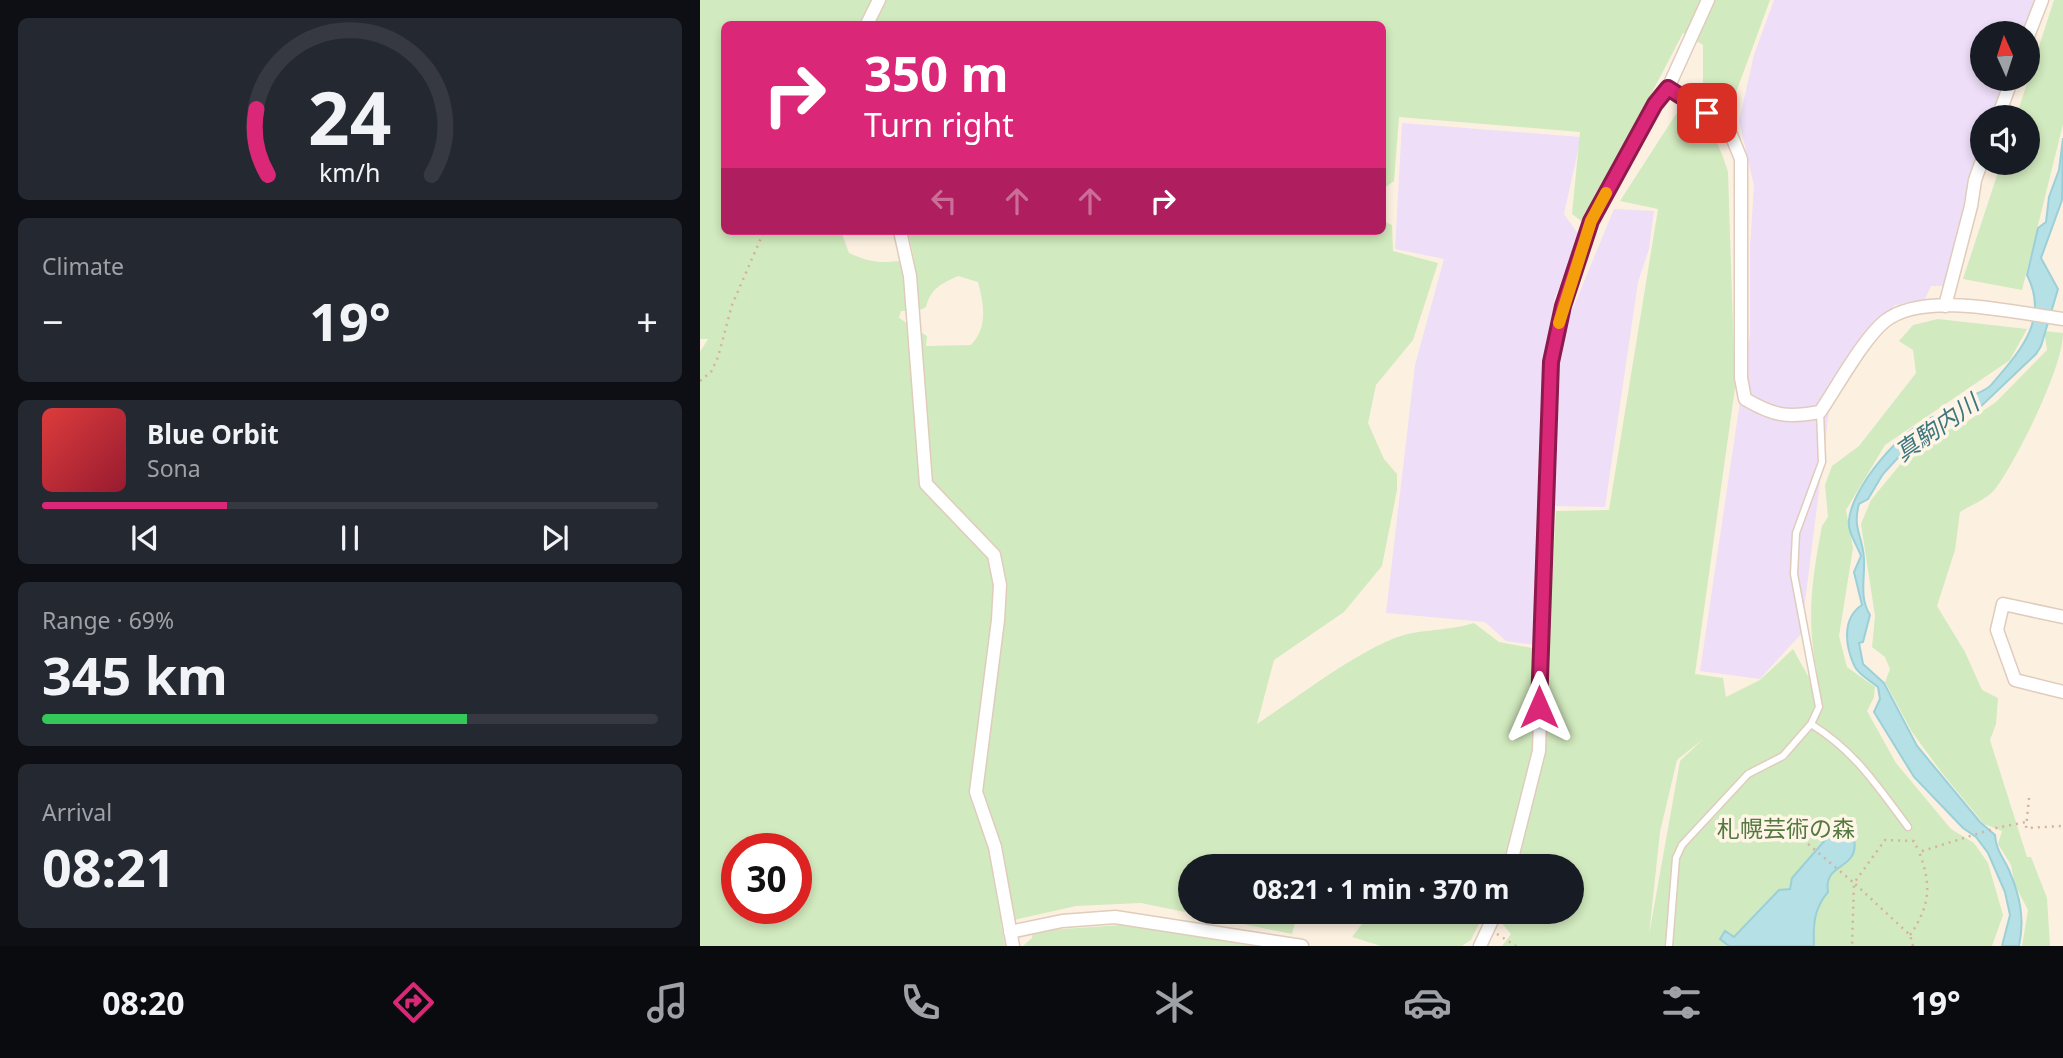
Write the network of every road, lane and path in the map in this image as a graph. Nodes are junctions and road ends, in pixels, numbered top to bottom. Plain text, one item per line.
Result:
1 (879, 0) edge
2 (1708, 0) edge
3 (2042, 0) edge
4 (868, 21) edge
5 (2034, 21) edge
6 (1668, 88) junction
7 (1977, 175) edge
8 (762, 235) edge
9 (901, 235) edge
10 (1945, 306) junction
11 (2063, 319) edge
12 (700, 381) edge
13 (1820, 412) junction
14 (2063, 617) edge
15 (2063, 692) edge
16 (1811, 724) junction
17 (2029, 798) dead end
18 (2026, 822) junction
19 (2063, 826) edge
20 (1908, 827) dead end
21 (1808, 844) dead end
22 (1919, 852) junction
23 (1513, 854) edge
24 (1854, 883) junction
25 (1490, 924) edge
26 (1488, 929) junction
27 (1010, 932) junction
28 (1910, 935) junction
29 (1013, 946) edge
30 (1302, 946) edge
31 (1480, 946) edge
32 (1516, 946) edge
33 (1669, 946) edge
34 (1852, 946) edge
35 (1913, 946) edge

1 - 4 street
2 - 6 street
3 - 5 street
6 - 13 street
6 - 23 street
7 - 10 street
8 - 12 path
9 - 27 street
10 - 11 street
10 - 13 street
13 - 16 lane
14 - 15 street
16 - 20 lane
16 - 33 lane
17 - 18 path
18 - 19 path
18 - 22 path
21 - 24 path
22 - 24 path
22 - 28 path
24 - 28 path
24 - 34 path
25 - 26 street
26 - 31 street
26 - 32 path
27 - 29 street
27 - 30 street
28 - 35 path

